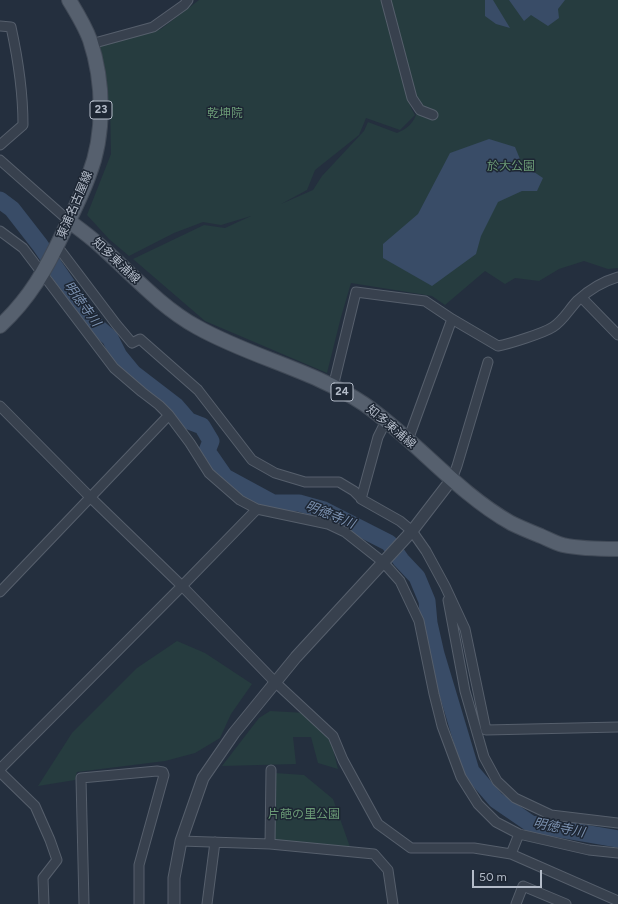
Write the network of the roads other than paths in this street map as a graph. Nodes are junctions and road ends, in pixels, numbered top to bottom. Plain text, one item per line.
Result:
1 (69, 0) edge
2 (188, 0) edge
3 (386, 0) edge
4 (0, 26) edge
5 (91, 44) junction
6 (434, 115) dead end
7 (0, 145) edge
8 (0, 160) edge
9 (69, 221) junction
10 (0, 231) edge
11 (57, 246) junction
12 (43, 272) junction
13 (618, 277) edge
14 (582, 298) junction
15 (452, 319) junction
16 (0, 326) edge
17 (618, 335) edge
18 (488, 362) dead end
19 (333, 387) junction
20 (0, 406) edge
21 (169, 415) junction
22 (386, 421) junction
23 (408, 440) junction
24 (452, 479) junction
25 (90, 497) junction
26 (361, 498) junction
27 (257, 509) junction
28 (412, 531) junction
29 (618, 549) edge
30 (383, 562) junction
31 (182, 586) junction
32 (445, 586) junction
33 (0, 592) edge
34 (276, 682) junction
35 (618, 727) edge
36 (0, 769) edge
37 (271, 770) dead end
38 (0, 772) edge
39 (618, 822) edge
40 (519, 834) junction
41 (181, 841) junction
42 (215, 842) junction
43 (270, 844) junction
44 (618, 853) edge
45 (511, 854) junction
46 (617, 901) edge
47 (44, 904) edge
48 (84, 904) edge
49 (139, 904) edge
50 (174, 904) edge
51 (207, 904) edge
52 (393, 904) edge
53 (516, 904) edge
54 (566, 904) edge

1 - 5 main road, 東浦名古屋線 / 23
2 - 5 street
3 - 6 street
4 - 7 street
5 - 9 main road, 東浦名古屋線 / 23
8 - 9 street
9 - 11 main road, 東浦名古屋線 / 23
9 - 19 main road, 知多東浦線 / 24
10 - 12 street
11 - 12 main road, 東浦名古屋線 / 23
11 - 26 street
12 - 16 main road, 東浦名古屋線 / 23
12 - 21 street
13 - 14 street
14 - 15 street
14 - 17 street
15 - 19 street
15 - 23 street
18 - 24 street
19 - 22 main road, 知多東浦線 / 24
20 - 25 street
21 - 25 street
21 - 27 street
22 - 23 main road, 知多東浦線 / 24
22 - 26 street
23 - 24 main road, 知多東浦線 / 24
24 - 28 street
24 - 29 main road, 知多東浦線 / 24
25 - 31 street
25 - 33 street
26 - 28 street
27 - 30 street
27 - 31 street
28 - 30 street
28 - 32 street
30 - 34 street
30 - 40 street
31 - 34 street
31 - 36 street
32 - 35 street
32 - 39 street
34 - 41 street
34 - 45 street
37 - 43 street
38 - 47 street
40 - 44 street
40 - 45 street
41 - 42 street
41 - 50 street
42 - 43 street
42 - 51 street
43 - 52 street
45 - 46 street
48 - 49 street
53 - 54 street

